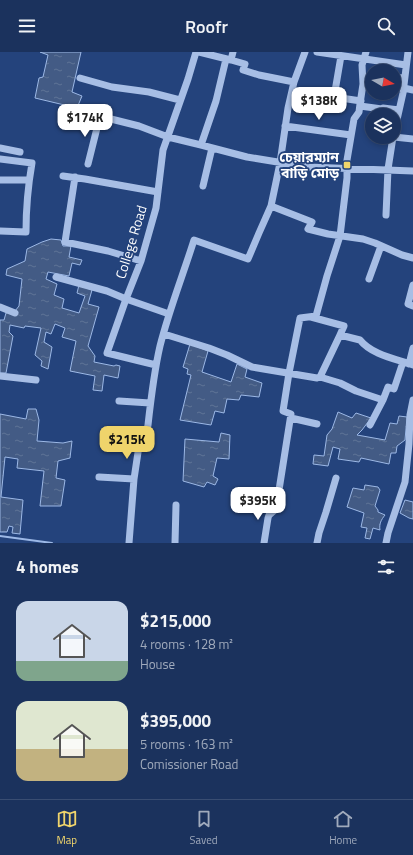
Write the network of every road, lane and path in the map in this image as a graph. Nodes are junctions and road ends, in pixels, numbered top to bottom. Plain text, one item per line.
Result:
1 (198, 52) edge
2 (233, 52) edge
3 (305, 52) edge
4 (317, 52) edge
5 (366, 52) edge
6 (408, 52) edge
7 (330, 53) edge
8 (340, 56) junction
9 (228, 59) junction
10 (364, 60) junction
11 (406, 65) junction
12 (363, 76) joint
13 (80, 78) dead end
14 (401, 78) edge
15 (404, 78) junction
16 (294, 82) junction
17 (404, 88) junction
18 (413, 90) edge
19 (180, 100) junction
20 (360, 104) junction
21 (378, 108) edge
22 (399, 108) edge
23 (87, 112) dead end
24 (100, 116) junction
25 (285, 126) junction
26 (351, 135) junction
27 (168, 137) junction
28 (401, 138) edge
29 (413, 139) edge
30 (392, 144) edge
31 (201, 145) junction
32 (0, 148) edge
33 (212, 148) junction
34 (20, 152) dead end
35 (0, 159) edge
36 (280, 163) junction
37 (88, 164) dead end
38 (347, 168) junction
39 (388, 170) junction
40 (413, 171) edge
41 (62, 176) dead end
42 (75, 177) junction
43 (0, 180) edge
44 (29, 180) junction
45 (203, 186) dead end
46 (158, 192) junction
47 (271, 206) junction
48 (386, 215) dead end
49 (0, 231) edge
50 (340, 236) junction
51 (381, 246) junction
52 (413, 258) edge
53 (141, 261) junction
54 (56, 277) dead end
55 (369, 279) dead end
56 (413, 285) edge
57 (126, 299) junction
58 (413, 306) edge
59 (0, 307) edge
60 (15, 313) dead end
61 (169, 314) junction
62 (309, 317) junction
63 (164, 334) junction
64 (340, 335) junction
65 (413, 348) edge
66 (408, 364) edge
67 (156, 365) junction
68 (289, 373) junction
69 (0, 376) edge
70 (320, 377) junction
71 (36, 380) dead end
72 (383, 400) junction
73 (413, 400) edge
74 (119, 401) dead end
75 (150, 403) junction
76 (291, 418) junction
77 (317, 424) dead end
78 (370, 425) dead end
79 (99, 477) dead end
80 (336, 478) dead end
81 (134, 479) junction
82 (176, 505) dead end
83 (129, 543) edge
84 (175, 543) edge
85 (264, 543) edge
86 (317, 543) edge
87 (386, 543) edge

1 - 9 street
1 - 19 street, College Road
2 - 9 street
3 - 16 street
4 - 7 street
5 - 10 street
6 - 11 street
7 - 8 street
8 - 10 street
8 - 20 street
9 - 16 street
9 - 31 street
10 - 11 street
10 - 12 street
11 - 15 street
12 - 20 street
13 - 19 street
14 - 15 street
15 - 17 street
16 - 25 street
17 - 18 street
17 - 22 street
19 - 27 street, College Road
20 - 21 street
20 - 26 street
23 - 24 street
24 - 27 street
24 - 37 street
25 - 26 street
25 - 36 street
26 - 38 street
27 - 31 street
27 - 46 street, College Road
28 - 29 street
30 - 39 street
31 - 33 street
32 - 34 street
33 - 36 street
33 - 45 street
35 - 44 street
36 - 38 street
36 - 47 street
38 - 39 street
38 - 50 street
39 - 40 street
39 - 48 street
41 - 42 street, College Road
42 - 46 street, College Road
42 - 53 street
43 - 44 street
44 - 49 street
46 - 53 street, College Road
47 - 50 street
47 - 61 street
50 - 51 street
50 - 62 street
51 - 52 street
51 - 55 street
53 - 57 street, College Road
54 - 57 street
56 - 58 street
57 - 61 street
57 - 67 street, College Road
59 - 60 street
61 - 63 street
62 - 64 street
62 - 68 street
63 - 67 street
63 - 68 street
64 - 66 street
64 - 70 street
65 - 66 street
66 - 72 street
67 - 75 street
68 - 70 street
68 - 76 street
69 - 71 street
70 - 72 street
72 - 78 street
73 - 87 street
74 - 75 street
75 - 81 street
76 - 77 street
76 - 85 street
79 - 81 street
80 - 86 street
81 - 83 street
82 - 84 street

